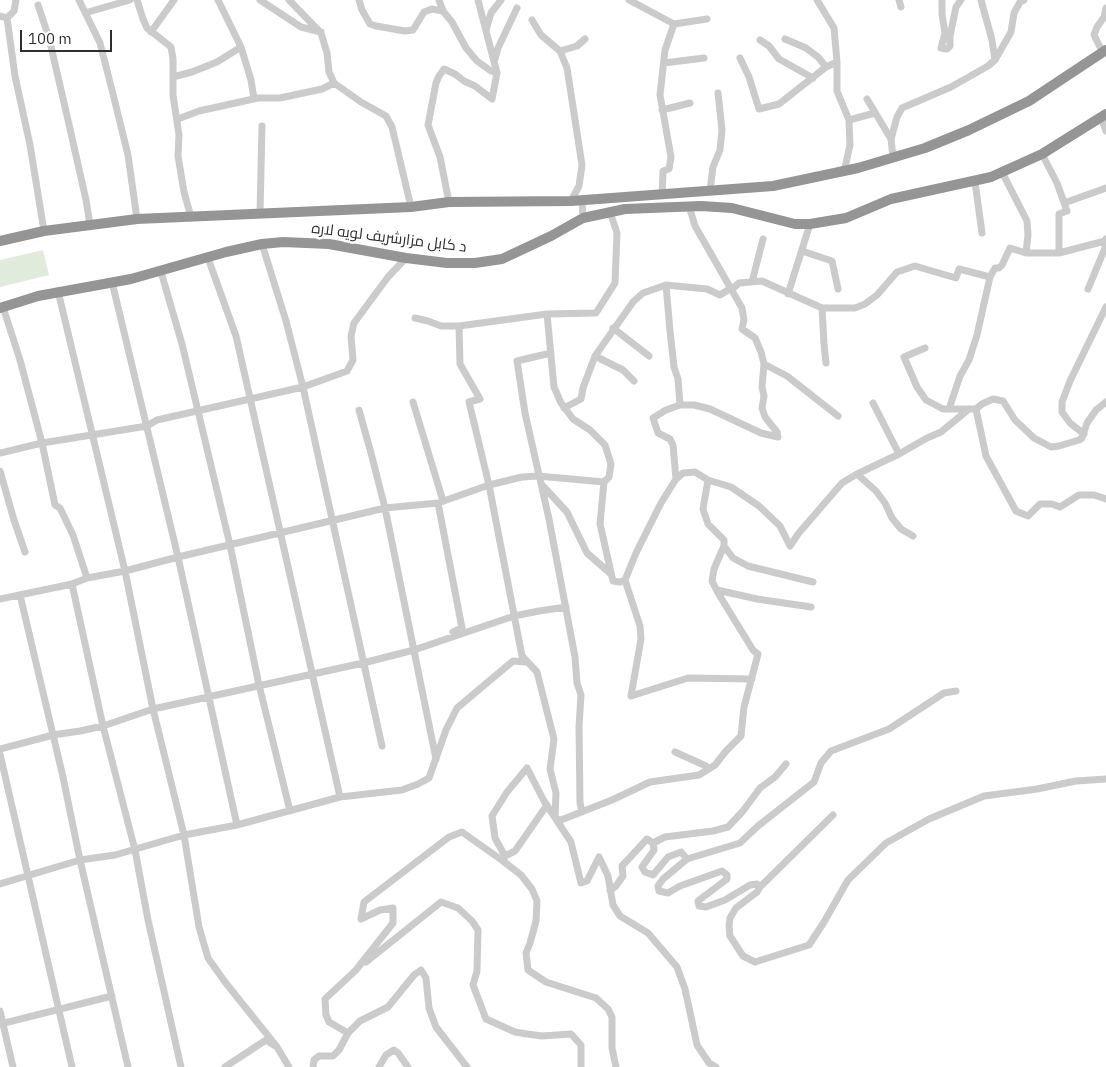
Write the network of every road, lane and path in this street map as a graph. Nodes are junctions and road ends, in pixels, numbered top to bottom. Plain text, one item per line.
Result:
1 (16, 0) edge
2 (79, 0) edge
3 (130, 0) edge
4 (137, 0) edge
5 (174, 0) edge
6 (218, 0) edge
7 (260, 0) edge
8 (289, 0) edge
9 (359, 0) edge
10 (439, 0) edge
11 (478, 0) edge
12 (500, 0) edge
13 (630, 0) edge
14 (818, 0) edge
15 (942, 0) edge
16 (961, 0) edge
17 (981, 0) edge
18 (1024, 0) edge
19 (38, 5) dead end
20 (517, 8) dead end
21 (1106, 8) edge
22 (443, 11) junction
23 (85, 13) junction
24 (4, 17) edge
25 (707, 19) dead end
26 (532, 20) dead end
27 (674, 24) junction
28 (486, 30) junction
29 (151, 32) junction
30 (321, 32) junction
31 (585, 39) dead end
32 (785, 39) dead end
33 (760, 40) dead end
34 (242, 47) junction
35 (560, 51) junction
36 (1104, 51) edge
37 (704, 58) dead end
38 (740, 58) dead end
39 (995, 60) junction
40 (495, 62) junction
41 (838, 62) junction
42 (664, 63) junction
43 (826, 68) junction
44 (497, 73) junction
45 (173, 77) junction
46 (813, 78) junction
47 (334, 83) junction
48 (718, 93) dead end
49 (254, 99) junction
50 (867, 99) dead end
51 (690, 103) dead end
52 (662, 110) junction
53 (875, 113) junction
54 (1103, 115) edge
55 (178, 119) junction
56 (849, 120) junction
57 (262, 126) dead end
58 (1106, 131) edge
59 (891, 140) junction
60 (1042, 154) junction
61 (893, 157) junction
62 (844, 172) junction
63 (1002, 172) junction
64 (975, 182) junction
65 (1106, 188) edge
66 (710, 190) junction
67 (662, 195) junction
68 (571, 201) junction
69 (582, 201) junction
70 (450, 202) junction
71 (1064, 203) junction
72 (689, 206) junction
73 (411, 207) junction
74 (610, 212) junction
75 (260, 213) junction
76 (191, 217) junction
77 (583, 218) junction
78 (138, 219) junction
79 (810, 224) junction
80 (90, 225) junction
81 (44, 230) junction
82 (982, 233) dead end
83 (763, 238) dead end
84 (0, 240) edge
85 (1106, 240) edge
86 (262, 244) junction
87 (802, 251) junction
88 (1026, 253) junction
89 (1060, 253) junction
90 (208, 258) junction
91 (406, 258) junction
92 (161, 272) junction
93 (990, 277) junction
94 (112, 282) junction
95 (752, 282) junction
96 (666, 285) junction
97 (731, 289) junction
98 (1088, 289) dead end
99 (838, 290) dead end
100 (58, 291) junction
101 (788, 294) junction
102 (1106, 307) edge
103 (2, 308) edge
104 (822, 308) junction
105 (547, 314) junction
106 (415, 318) dead end
107 (460, 326) junction
108 (613, 328) junction
109 (925, 348) dead end
110 (551, 352) junction
111 (595, 356) junction
112 (649, 356) dead end
113 (826, 363) dead end
114 (764, 364) junction
115 (634, 381) dead end
116 (303, 387) junction
117 (250, 399) junction
118 (413, 402) dead end
119 (1106, 402) edge
120 (873, 403) dead end
121 (680, 405) junction
122 (564, 408) junction
123 (949, 409) junction
124 (972, 409) junction
125 (359, 410) dead end
126 (198, 412) junction
127 (838, 416) dead end
128 (147, 426) junction
129 (92, 434) junction
130 (1084, 434) junction
131 (42, 442) junction
132 (0, 453) edge
133 (900, 454) junction
134 (0, 471) edge
135 (857, 474) junction
136 (538, 476) junction
137 (676, 479) junction
138 (708, 480) junction
139 (604, 482) junction
140 (541, 484) junction
141 (488, 485) junction
142 (1106, 499) edge
143 (440, 502) junction
144 (385, 508) junction
145 (332, 522) junction
146 (280, 533) junction
147 (913, 536) dead end
148 (230, 545) junction
149 (724, 546) junction
150 (25, 552) dead end
151 (178, 557) junction
152 (125, 571) junction
153 (611, 575) junction
154 (87, 578) junction
155 (625, 580) junction
156 (813, 582) dead end
157 (72, 584) junction
158 (717, 590) junction
159 (20, 596) junction
160 (0, 599) edge
161 (566, 607) junction
162 (811, 608) dead end
163 (514, 616) junction
164 (442, 641) junction
165 (414, 650) junction
166 (526, 662) junction
167 (363, 663) junction
168 (311, 674) junction
169 (752, 679) junction
170 (259, 685) junction
171 (956, 690) dead end
172 (208, 698) junction
173 (153, 709) junction
174 (103, 726) junction
175 (53, 735) junction
176 (382, 746) dead end
177 (0, 749) edge
178 (675, 752) dead end
179 (0, 754) edge
180 (436, 759) junction
181 (786, 764) dead end
182 (707, 769) junction
183 (1106, 779) edge
184 (340, 797) junction
185 (547, 805) junction
186 (290, 810) junction
187 (582, 812) junction
188 (833, 815) dead end
189 (555, 818) junction
190 (237, 825) junction
191 (184, 835) junction
192 (653, 843) junction
193 (135, 850) junction
194 (504, 858) junction
195 (687, 859) junction
196 (80, 860) junction
197 (29, 876) junction
198 (0, 884) edge
199 (760, 887) junction
200 (610, 890) junction
201 (356, 970) junction
202 (112, 996) junction
203 (59, 1009) junction
204 (0, 1011) edge
205 (2, 1024) edge
206 (348, 1033) junction
207 (277, 1047) junction
208 (230, 1066) edge
209 (13, 1067) edge
210 (72, 1067) edge
211 (128, 1067) edge
212 (181, 1067) edge
213 (290, 1067) edge
214 (312, 1067) edge
215 (380, 1067) edge
216 (408, 1067) edge
217 (467, 1067) edge
218 (581, 1067) edge
219 (616, 1067) edge
220 (716, 1067) edge

1 - 24 street
2 - 23 street
3 - 23 street
4 - 29 street
5 - 29 street
6 - 34 street
7 - 30 street
8 - 30 street
9 - 22 street
10 - 22 street
11 - 28 street
12 - 28 street
13 - 27 street
14 - 41 street
15 - 16 street
17 - 39 street
18 - 39 street
19 - 80 street
20 - 40 street
21 - 36 street
22 - 44 street
23 - 78 street
24 - 81 street
25 - 27 street
26 - 35 street
27 - 42 street
28 - 40 street
29 - 45 street
30 - 47 street
31 - 35 street
32 - 43 street
33 - 46 street
34 - 45 street
34 - 49 street
35 - 68 street
36 - 61 highway, د کابل مزارشریف لویه لاره
37 - 42 street
38 - 46 street
39 - 59 street
40 - 44 street
41 - 43 street
41 - 56 street
42 - 52 street
43 - 46 street
44 - 70 street
45 - 55 street
47 - 49 street
47 - 73 street
48 - 66 street
49 - 55 street
50 - 53 street
51 - 52 street
52 - 67 street
53 - 56 street
53 - 59 street
54 - 58 street
54 - 60 highway, د کابل مزارشریف لویه لاره
55 - 76 street
56 - 62 street
57 - 75 street
59 - 61 street
60 - 63 highway, د کابل مزارشریف لویه لاره
60 - 71 street
61 - 62 highway, د کابل مزارشریف لویه لاره
62 - 66 highway, د کابل مزارشریف لویه لاره
63 - 64 highway, د کابل مزارشریف لویه لاره
63 - 88 street
64 - 79 highway, د کابل مزارشریف لویه لاره
64 - 82 street
65 - 71 street
66 - 67 highway, د کابل مزارشریف لویه لاره
67 - 69 highway, د کابل مزارشریف لویه لاره
68 - 69 highway, د کابل مزارشریف لویه لاره
68 - 70 highway, د کابل مزارشریف لویه لاره
69 - 77 street
70 - 73 highway, د کابل مزارشریف لویه لاره
71 - 89 street
72 - 74 highway, د کابل مزارشریف لویه لاره
72 - 79 highway, د کابل مزارشریف لویه لاره
72 - 97 street
73 - 75 highway, د کابل مزارشریف لویه لاره
74 - 77 highway, د کابل مزارشریف لویه لاره
74 - 105 street
75 - 76 highway, د کابل مزارشریف لویه لاره
76 - 78 highway, د کابل مزارشریف لویه لاره
77 - 91 highway, د کابل مزارشریف لویه لاره
78 - 80 highway, د کابل مزارشریف لویه لاره
79 - 87 street
80 - 81 highway, د کابل مزارشریف لویه لاره
81 - 84 highway, د کابل مزارشریف لویه لاره
83 - 95 street
85 - 89 street
85 - 98 street
86 - 90 highway, د کابل مزارشریف لویه لاره
86 - 91 highway, د کابل مزارشریف لویه لاره
86 - 116 street
87 - 99 street
87 - 101 street
88 - 89 street
88 - 93 street
90 - 92 highway, د کابل مزارشریف لویه لاره
90 - 117 street
91 - 116 street
92 - 94 highway, د کابل مزارشریف لویه لاره
92 - 126 street
93 - 104 street
93 - 123 street
94 - 100 highway, د کابل مزارشریف لویه لاره
94 - 128 street
95 - 97 street
95 - 101 street
96 - 97 street
96 - 108 street
96 - 121 street
97 - 114 street
100 - 103 highway, د کابل مزارشریف لویه لاره
100 - 129 street
101 - 104 street
102 - 130 street
103 - 131 street
104 - 113 street
105 - 107 street
105 - 110 street
106 - 107 street
107 - 141 street
108 - 111 street
108 - 112 street
109 - 123 street
110 - 122 street
110 - 136 street
111 - 115 street
111 - 122 street
114 - 121 street
114 - 127 street
116 - 117 street
116 - 145 street
117 - 126 street
117 - 146 street
118 - 143 street
119 - 130 street
120 - 133 street
121 - 137 street
122 - 139 street
123 - 124 street
124 - 130 street
124 - 133 street
124 - 142 street
125 - 144 street
126 - 128 street
126 - 148 street
128 - 129 street
128 - 151 street
129 - 131 street
129 - 152 street
131 - 132 street
131 - 154 street
133 - 135 street
134 - 150 street
135 - 138 street
135 - 147 street
136 - 139 street
136 - 140 street
136 - 141 street
137 - 138 street
137 - 155 street
138 - 149 street
139 - 153 street
140 - 153 street
140 - 161 street
141 - 143 street
141 - 163 street
143 - 144 street
143 - 164 street
144 - 145 street
144 - 165 street
145 - 146 street
145 - 167 street
146 - 148 street
146 - 168 street
148 - 151 street
148 - 170 street
149 - 156 street
149 - 158 street
151 - 152 street
151 - 172 street
152 - 154 street
152 - 173 street
153 - 155 street
154 - 157 street
155 - 169 street
157 - 159 street
157 - 174 street
158 - 162 street
158 - 169 street
159 - 160 street
159 - 175 street
161 - 163 street
161 - 187 street
163 - 164 street
163 - 166 street
164 - 165 street
165 - 167 street
165 - 180 street
166 - 180 street
166 - 189 street
167 - 168 street
167 - 176 street
168 - 170 street
168 - 184 street
169 - 182 street
170 - 172 street
170 - 186 street
171 - 195 street
172 - 173 street
172 - 190 street
173 - 174 street
173 - 191 street
174 - 175 street
174 - 193 street
175 - 177 street
175 - 196 street
178 - 182 street
179 - 197 street
180 - 184 street
181 - 192 street
182 - 187 street
183 - 199 street
184 - 186 street
185 - 189 street
185 - 194 street
185 - 194 street
186 - 190 street
187 - 189 street
188 - 199 street
189 - 200 street
190 - 191 street
191 - 193 street
191 - 207 street
192 - 195 street
192 - 200 street
193 - 196 street
193 - 212 street
194 - 201 street
194 - 219 street
195 - 199 street
196 - 197 street
196 - 202 street
197 - 198 street
197 - 203 street
200 - 220 street
201 - 206 street
201 - 218 street
202 - 203 street
202 - 211 street
203 - 205 street
203 - 210 street
204 - 205 street
205 - 209 street
206 - 214 street
206 - 217 street
207 - 208 street
207 - 213 street
215 - 216 street

